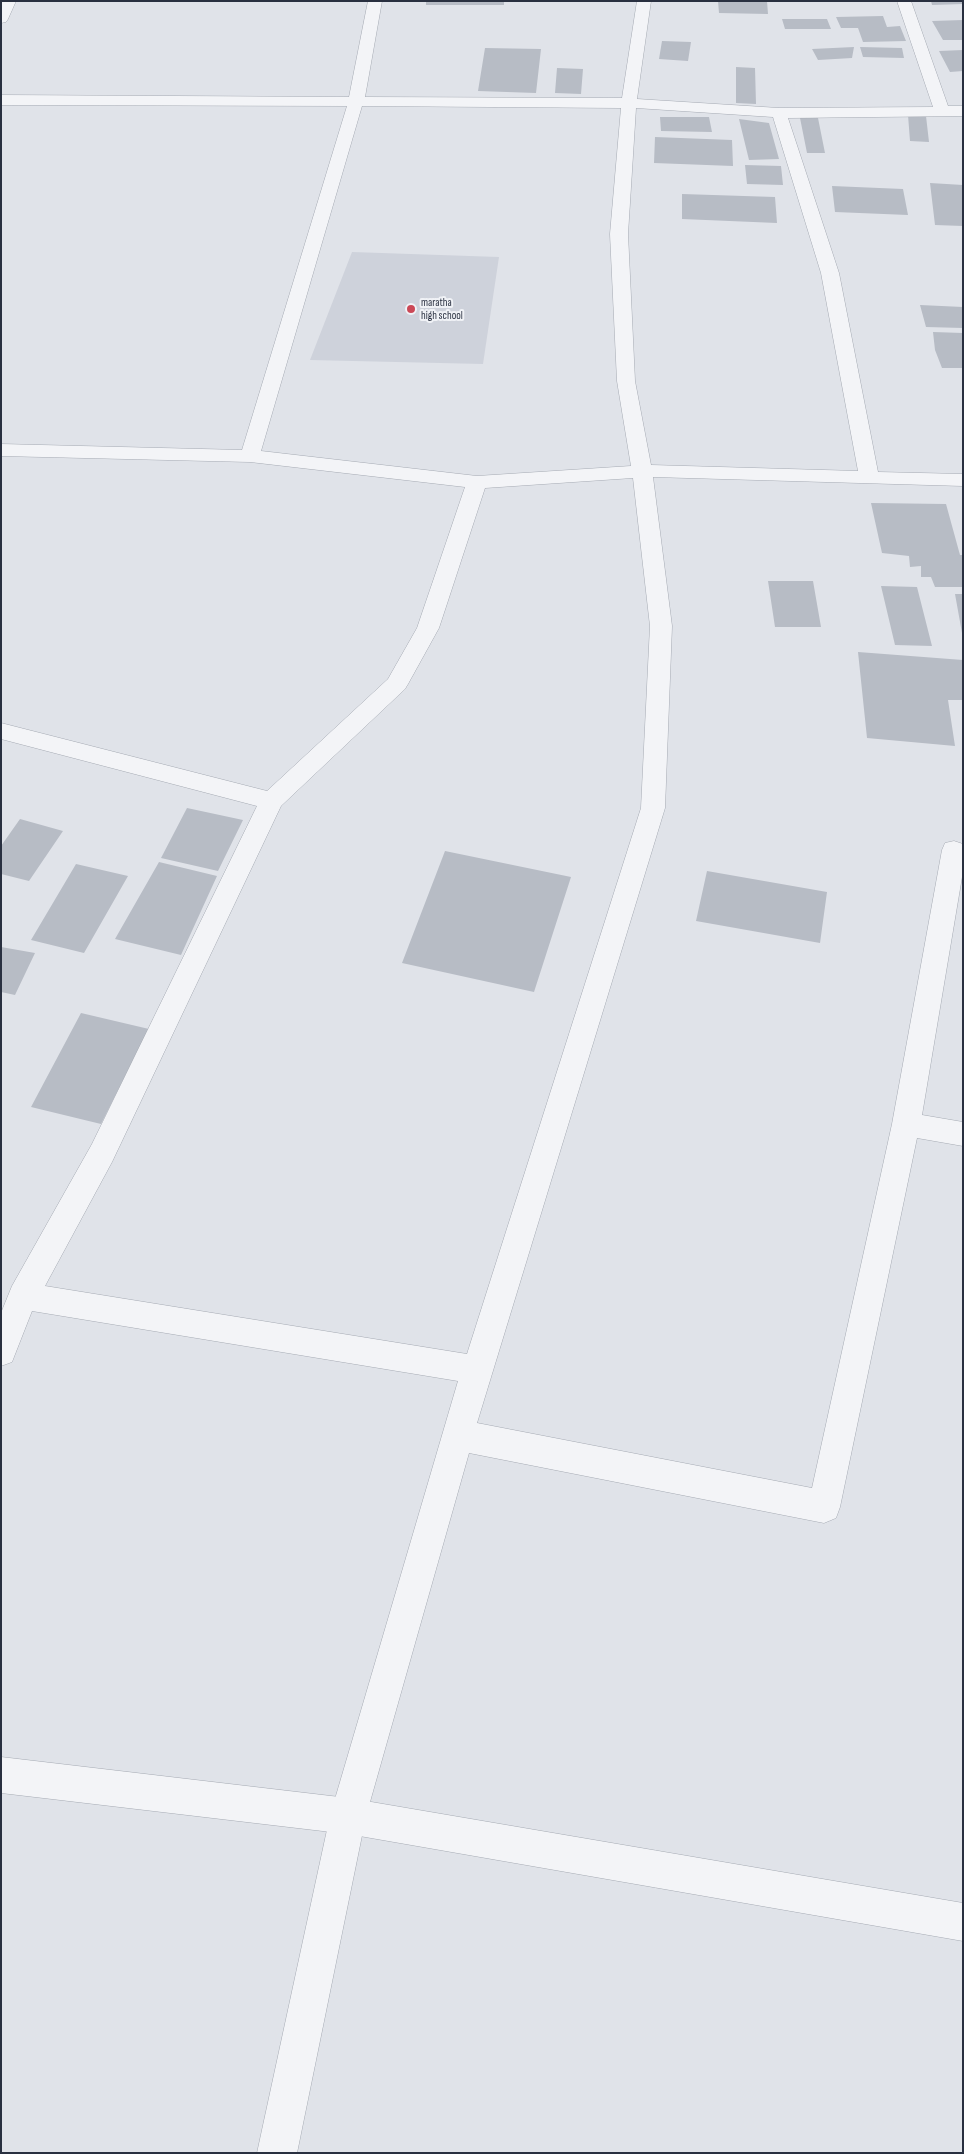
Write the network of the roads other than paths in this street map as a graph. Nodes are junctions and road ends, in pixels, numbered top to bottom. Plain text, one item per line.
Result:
1 (9, 1) edge
2 (374, 1) edge
3 (644, 1) edge
4 (904, 1) edge
5 (1, 19) edge
6 (1, 100) edge
7 (356, 102) junction
8 (629, 103) junction
9 (942, 111) junction
10 (963, 111) edge
11 (779, 113) junction
12 (1, 450) edge
13 (250, 456) junction
14 (642, 471) junction
15 (869, 478) junction
16 (963, 480) edge
17 (477, 482) junction
18 (1, 731) edge
19 (271, 801) junction
20 (954, 850) dead end
21 (906, 1124) junction
22 (963, 1134) edge
23 (24, 1296) junction
24 (1, 1352) edge
25 (477, 1370) junction
26 (458, 1435) junction
27 (1, 1776) edge
28 (348, 1816) junction
29 (963, 1922) edge
30 (277, 2153) edge

1 - 5 street
2 - 7 street
3 - 8 street
4 - 9 street
6 - 7 street
7 - 8 street
7 - 13 street
8 - 11 street
8 - 14 street
9 - 10 street
9 - 11 street
11 - 15 street
12 - 13 street
13 - 17 street
14 - 15 street
14 - 17 street
14 - 25 street
15 - 16 street
17 - 19 street
18 - 19 street
19 - 23 street
20 - 21 street
21 - 22 street
21 - 26 street
23 - 24 street
23 - 25 street
25 - 26 street
26 - 28 street
27 - 28 street
28 - 29 street
28 - 30 street

